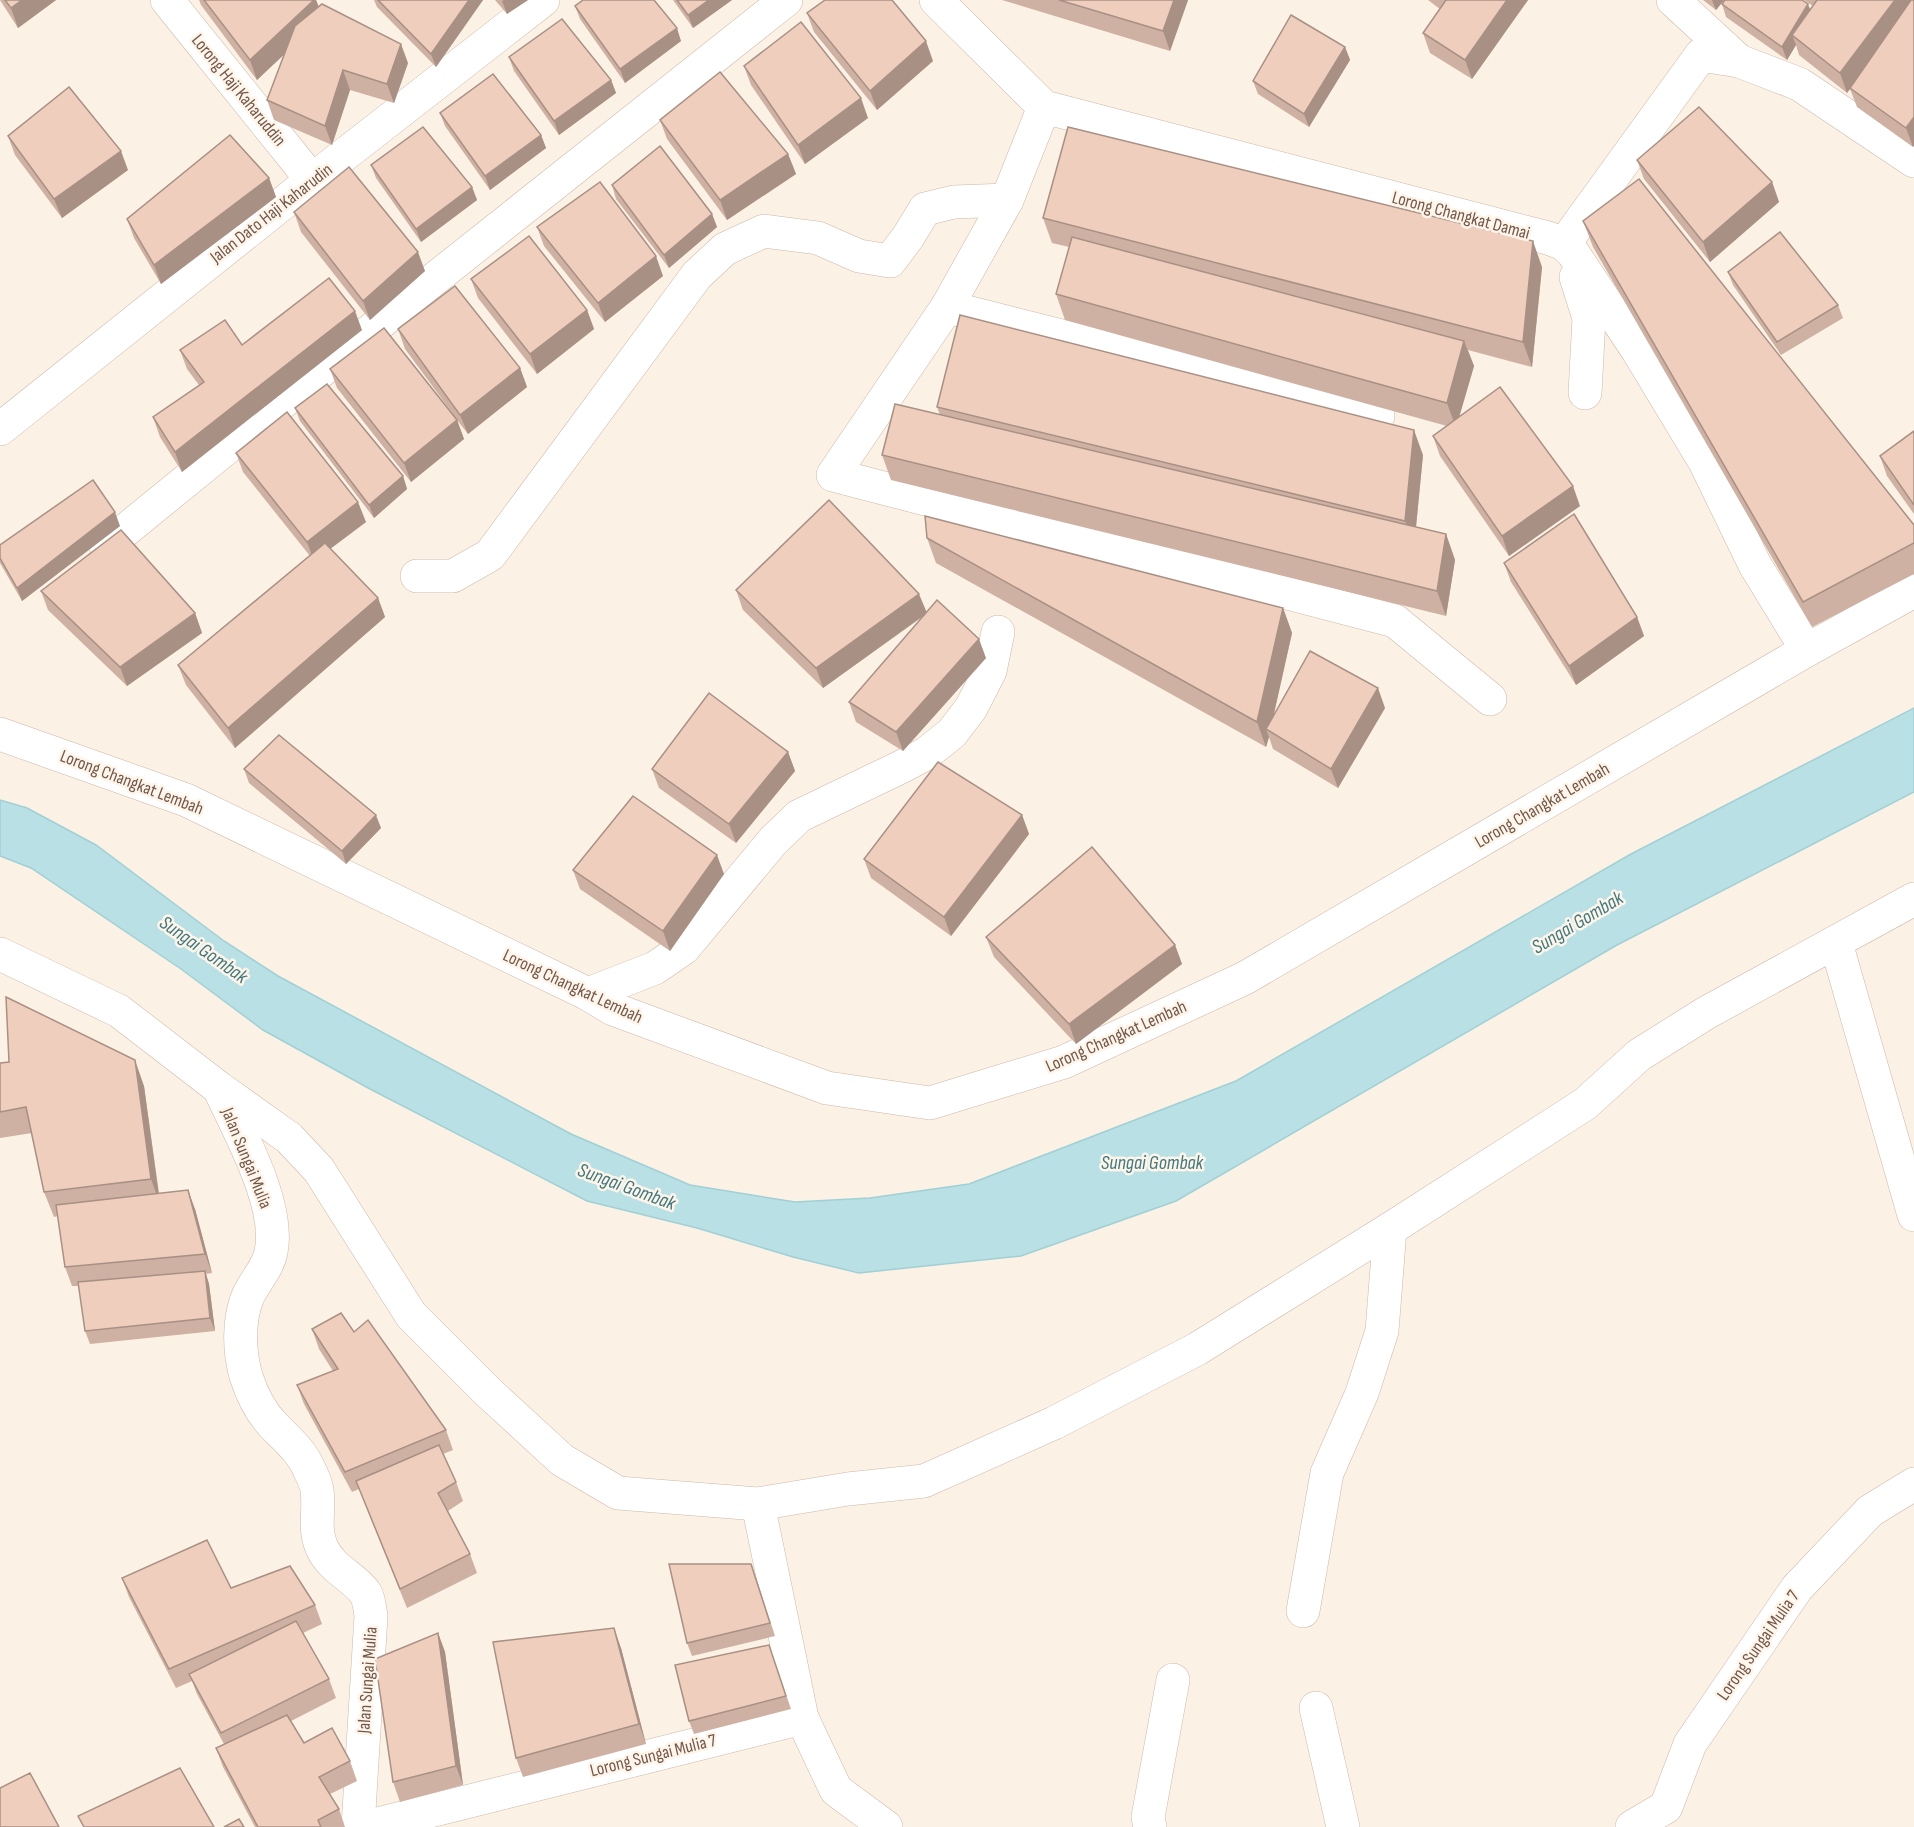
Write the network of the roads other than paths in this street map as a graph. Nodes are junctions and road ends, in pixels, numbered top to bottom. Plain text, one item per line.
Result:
1 (167, 0) edge
2 (543, 0) edge
3 (786, 0) edge
4 (936, 0) edge
5 (1673, 0) edge
6 (1739, 61) junction
7 (1044, 107) junction
8 (1914, 161) edge
9 (312, 180) junction
10 (1008, 200) junction
11 (1564, 244) junction
12 (947, 307) junction
13 (1585, 393) dead end
14 (1378, 416) edge
15 (0, 429) edge
16 (106, 546) edge
17 (417, 576) dead end
18 (1914, 591) edge
19 (998, 632) dead end
20 (1807, 650) junction
21 (1490, 699) dead end
22 (0, 734) edge
23 (1914, 899) edge
24 (1836, 943) junction
25 (0, 954) edge
26 (588, 994) junction
27 (219, 1088) junction
28 (1914, 1215) edge
29 (1390, 1229) junction
30 (1914, 1484) edge
31 (758, 1504) junction
32 (1303, 1611) dead end
33 (1173, 1680) dead end
34 (1316, 1708) dead end
35 (802, 1718) junction
36 (1667, 1817) edge
37 (358, 1827) edge
38 (366, 1827) edge
39 (886, 1827) edge
40 (1150, 1827) edge
41 (1343, 1827) edge
42 (1632, 1827) edge

1 - 9 street, Lorong Haji Kaharuddin
2 - 9 street, Jalan Dato Haji Kaharudin
3 - 16 street
4 - 7 street
5 - 6 street
6 - 8 street
6 - 11 street
7 - 10 street
7 - 11 street, Lorong Changkat Damai
9 - 15 street, Jalan Dato Haji Kaharudin
10 - 12 street
10 - 17 street
11 - 13 street
11 - 20 street
12 - 14 street
12 - 21 street
18 - 20 street, Lorong Changkat Lembah
19 - 26 street
20 - 26 street, Lorong Changkat Lembah
22 - 26 street, Lorong Changkat Lembah
23 - 24 street
24 - 28 street
24 - 29 street
25 - 27 street
27 - 31 street
27 - 37 street, Jalan Sungai Mulia
29 - 31 street
29 - 32 street
30 - 36 street, Lorong Sungai Mulia 7
31 - 35 street
33 - 40 street
34 - 41 street
35 - 38 street, Lorong Sungai Mulia 7
35 - 39 street
36 - 42 street, Lorong Sungai Mulia 7

